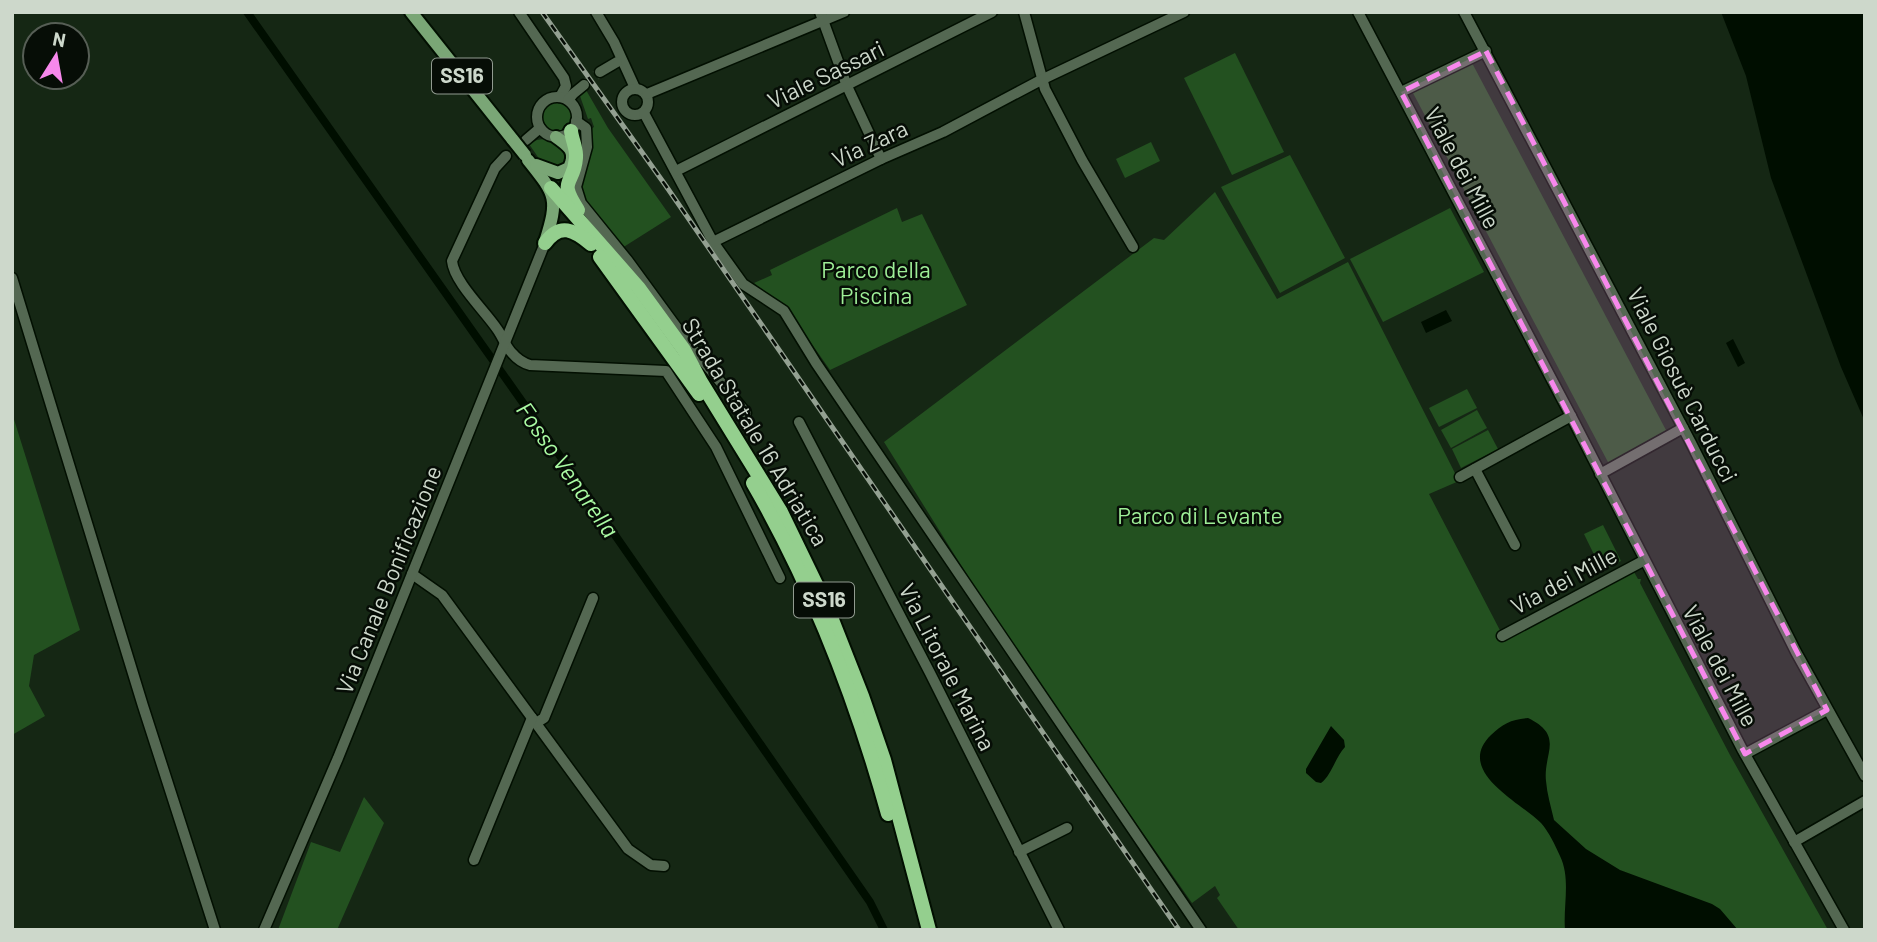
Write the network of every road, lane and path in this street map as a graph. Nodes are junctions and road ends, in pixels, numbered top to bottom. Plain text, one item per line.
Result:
1 (411, 12) edge
2 (519, 12) edge
3 (596, 12) edge
4 (844, 12) edge
5 (992, 12) edge
6 (1024, 12) edge
7 (1184, 12) edge
8 (1358, 12) edge
9 (1464, 12) edge
10 (822, 17) edge
11 (601, 23) junction
12 (1486, 51) junction
13 (617, 62) junction
14 (600, 72) tunnel mouth
15 (1041, 80) junction
16 (584, 85) tunnel mouth
17 (846, 86) junction
18 (632, 89) junction
19 (1401, 92) junction
20 (647, 94) junction
21 (564, 99) junction
22 (644, 113) junction
23 (574, 126) junction
24 (540, 128) junction
25 (556, 137) junction
26 (526, 140) dead end
27 (506, 156) dead end
28 (526, 157) junction
29 (881, 159) junction
30 (677, 171) junction
31 (551, 188) junction
32 (713, 242) junction
33 (545, 243) junction
34 (596, 246) junction
35 (1133, 247) dead end
36 (12, 278) edge
37 (505, 346) junction
38 (746, 413) dead end
39 (1571, 416) junction
40 (799, 422) dead end
41 (1683, 428) junction
42 (1475, 469) junction
43 (1600, 474) junction
44 (1460, 477) dead end
45 (1515, 545) dead end
46 (1643, 561) junction
47 (412, 575) junction
48 (780, 578) dead end
49 (593, 598) dead end
50 (1502, 636) dead end
51 (1827, 710) junction
52 (533, 720) junction
53 (1745, 754) junction
54 (1865, 776) edge
55 (1865, 801) edge
56 (1068, 828) dead end
57 (1794, 842) junction
58 (1019, 852) junction
59 (474, 860) dead end
60 (664, 866) dead end
61 (215, 930) edge
62 (264, 930) edge
63 (919, 930) edge
64 (929, 930) edge
65 (1059, 930) edge
66 (1201, 930) edge
67 (1843, 930) edge

1 - 28 main road, Strada Statale 16 Adriatica / SS16, bridge
2 - 21 street
3 - 11 street
4 - 10 street
5 - 17 street, Viale Sassari
6 - 15 street
7 - 15 street, Via Zara
8 - 19 street, Viale dei Mille
9 - 12 street, Viale Giosuè Carducci
10 - 17 street
10 - 20 street
11 - 13 street
11 - 18 street
12 - 19 street
12 - 41 street, Viale Giosuè Carducci
13 - 14 street
13 - 18 street
15 - 29 street, Via Zara
15 - 35 street
16 - 21 street
17 - 29 street
17 - 30 street, Viale Sassari
18 - 20 street
18 - 22 street
19 - 39 street, Viale dei Mille
20 - 22 street
21 - 23 street
21 - 24 street
22 - 30 street
23 - 25 street
23 - 34 highway
23 - 38 street
24 - 25 street
24 - 26 street
25 - 28 main road
27 - 37 street
28 - 31 main road, Strada Statale 16 Adriatica / SS16
29 - 32 street, Via Zara
30 - 32 street
31 - 33 main road
31 - 34 highway, Strada Statale 16 Adriatica / SS16
32 - 66 street
33 - 34 highway
33 - 37 street, Via Canale Bonificazione
34 - 63 highway, Strada Statale 16 Adriatica / SS16
34 - 64 highway, Strada Statale 16 Adriatica / SS16
36 - 61 street
37 - 47 street, Via Canale Bonificazione
37 - 48 street
39 - 42 street
39 - 43 street, Viale dei Mille
40 - 58 street, Via Litorale Marina
41 - 43 street
41 - 51 street, Viale Giosuè Carducci
42 - 44 street
42 - 45 street
43 - 46 street, Viale dei Mille
46 - 50 street, Via dei Mille
46 - 53 street, Viale dei Mille
47 - 52 street
47 - 62 street, Via Canale Bonificazione
49 - 52 street
51 - 53 street
51 - 54 street, Viale Giosuè Carducci
52 - 59 street
52 - 60 street
53 - 57 street, Viale dei Mille
55 - 57 street
56 - 58 street
57 - 67 street, Viale dei Mille
58 - 65 street, Via Litorale Marina

